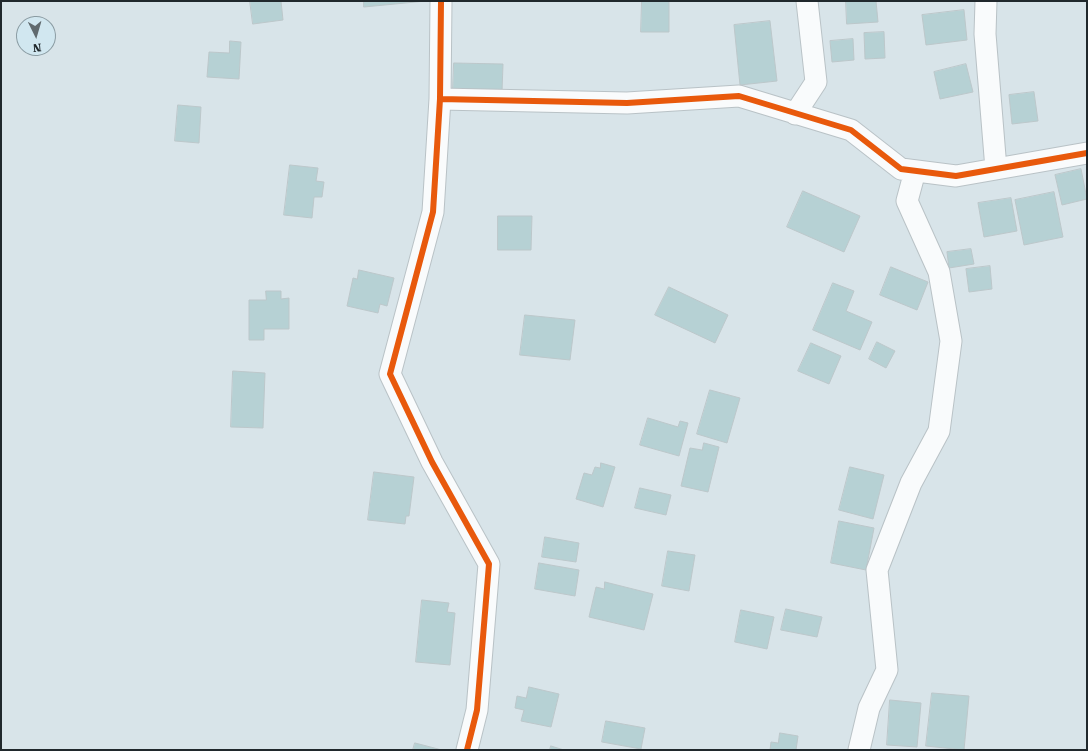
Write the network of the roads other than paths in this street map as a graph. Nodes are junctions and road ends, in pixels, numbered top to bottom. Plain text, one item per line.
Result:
1 (441, 1) edge
2 (807, 1) edge
3 (986, 1) edge
4 (440, 99) junction
5 (795, 114) junction
6 (1087, 153) edge
7 (996, 169) junction
8 (915, 171) junction
9 (467, 750) edge
10 (859, 750) edge

1 - 4 street
2 - 5 street
3 - 7 street
4 - 5 street
4 - 9 street
5 - 8 street
6 - 7 street
7 - 8 street
8 - 10 street

